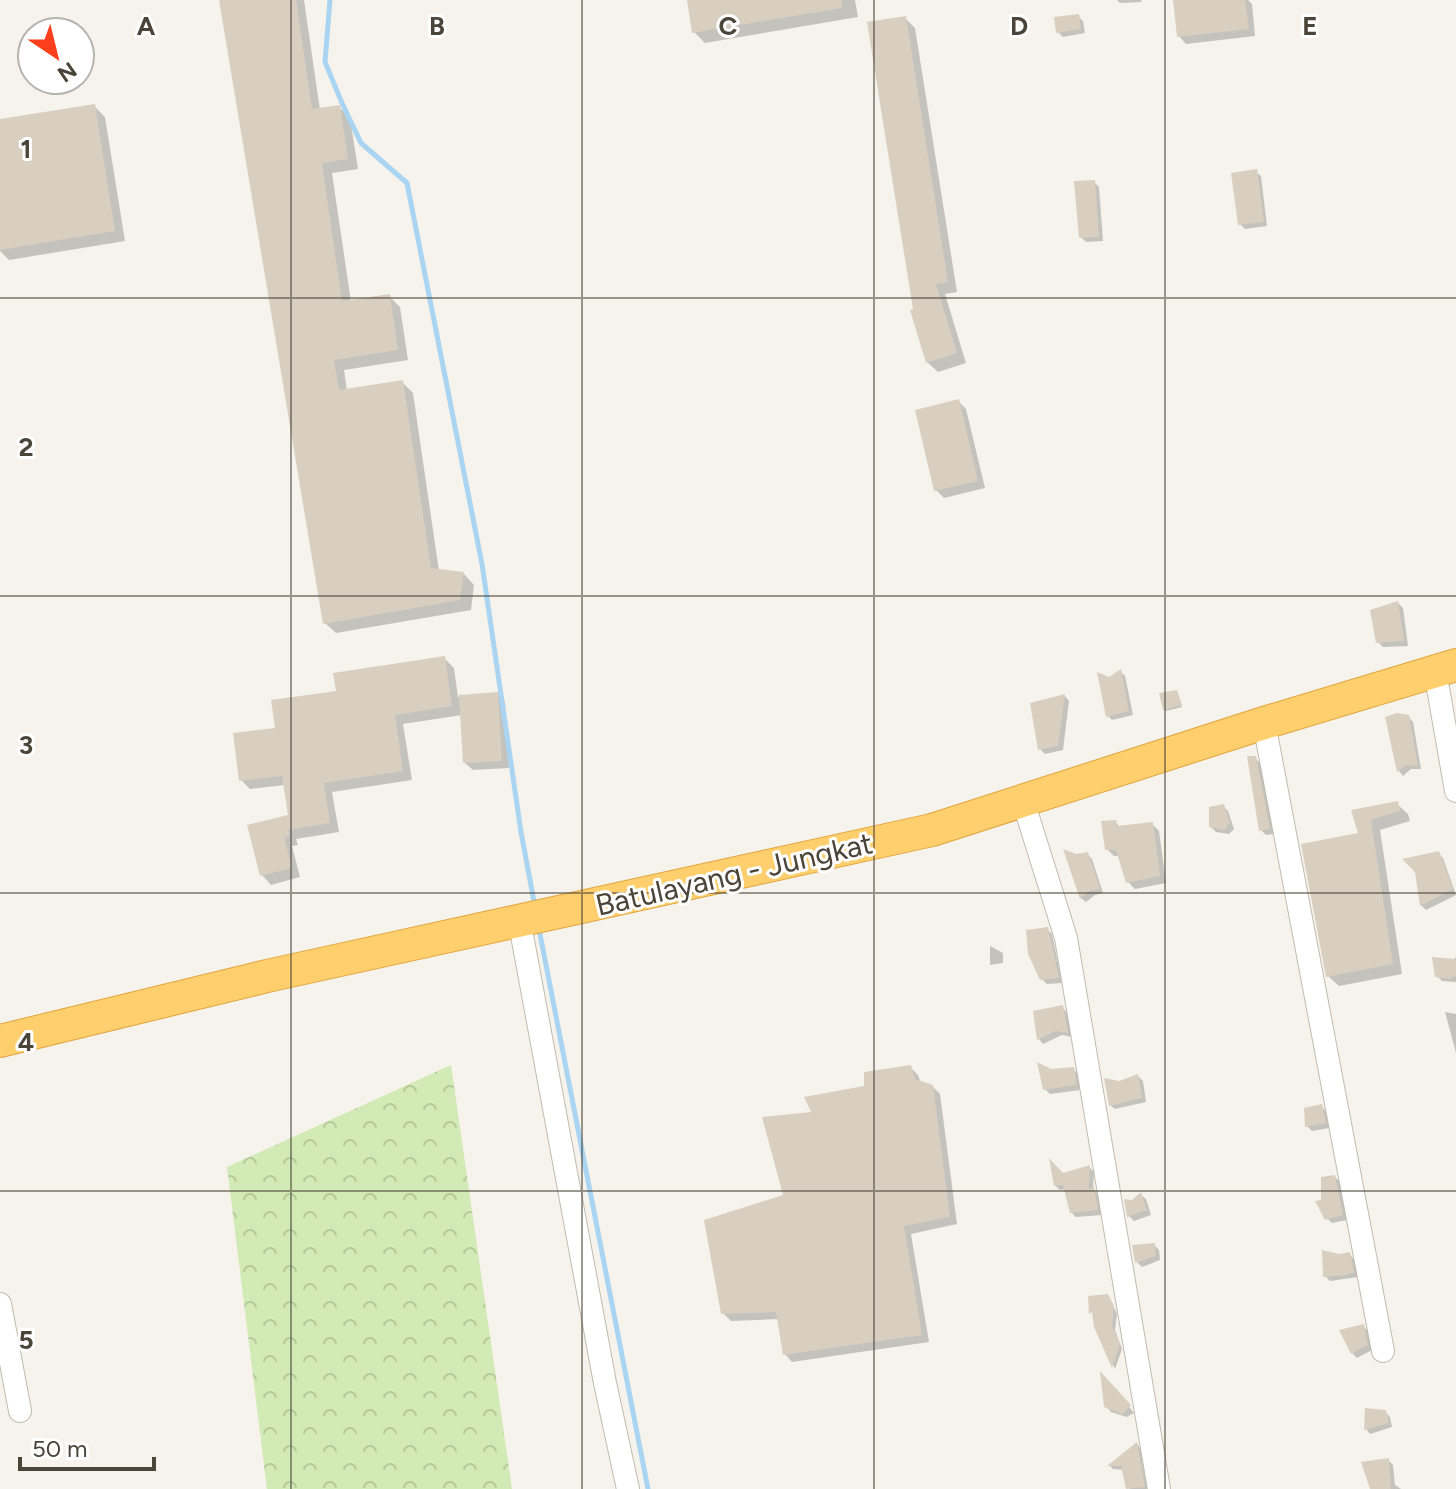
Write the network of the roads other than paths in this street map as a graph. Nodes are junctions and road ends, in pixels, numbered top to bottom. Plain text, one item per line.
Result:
1 (1446, 668) edge
2 (1264, 723) junction
3 (1456, 791) edge
4 (1023, 801) junction
5 (531, 917) junction
6 (0, 1041) edge
7 (0, 1304) edge
8 (1383, 1351) dead end
9 (20, 1411) dead end
10 (628, 1489) edge
11 (1159, 1489) edge

1 - 2 highway, Batulayang - Jungkat
1 - 3 street
2 - 4 highway, Batulayang - Jungkat
2 - 8 street
4 - 5 highway, Batulayang - Jungkat
4 - 11 street
5 - 6 highway, Batulayang - Jungkat
5 - 10 street
7 - 9 street

